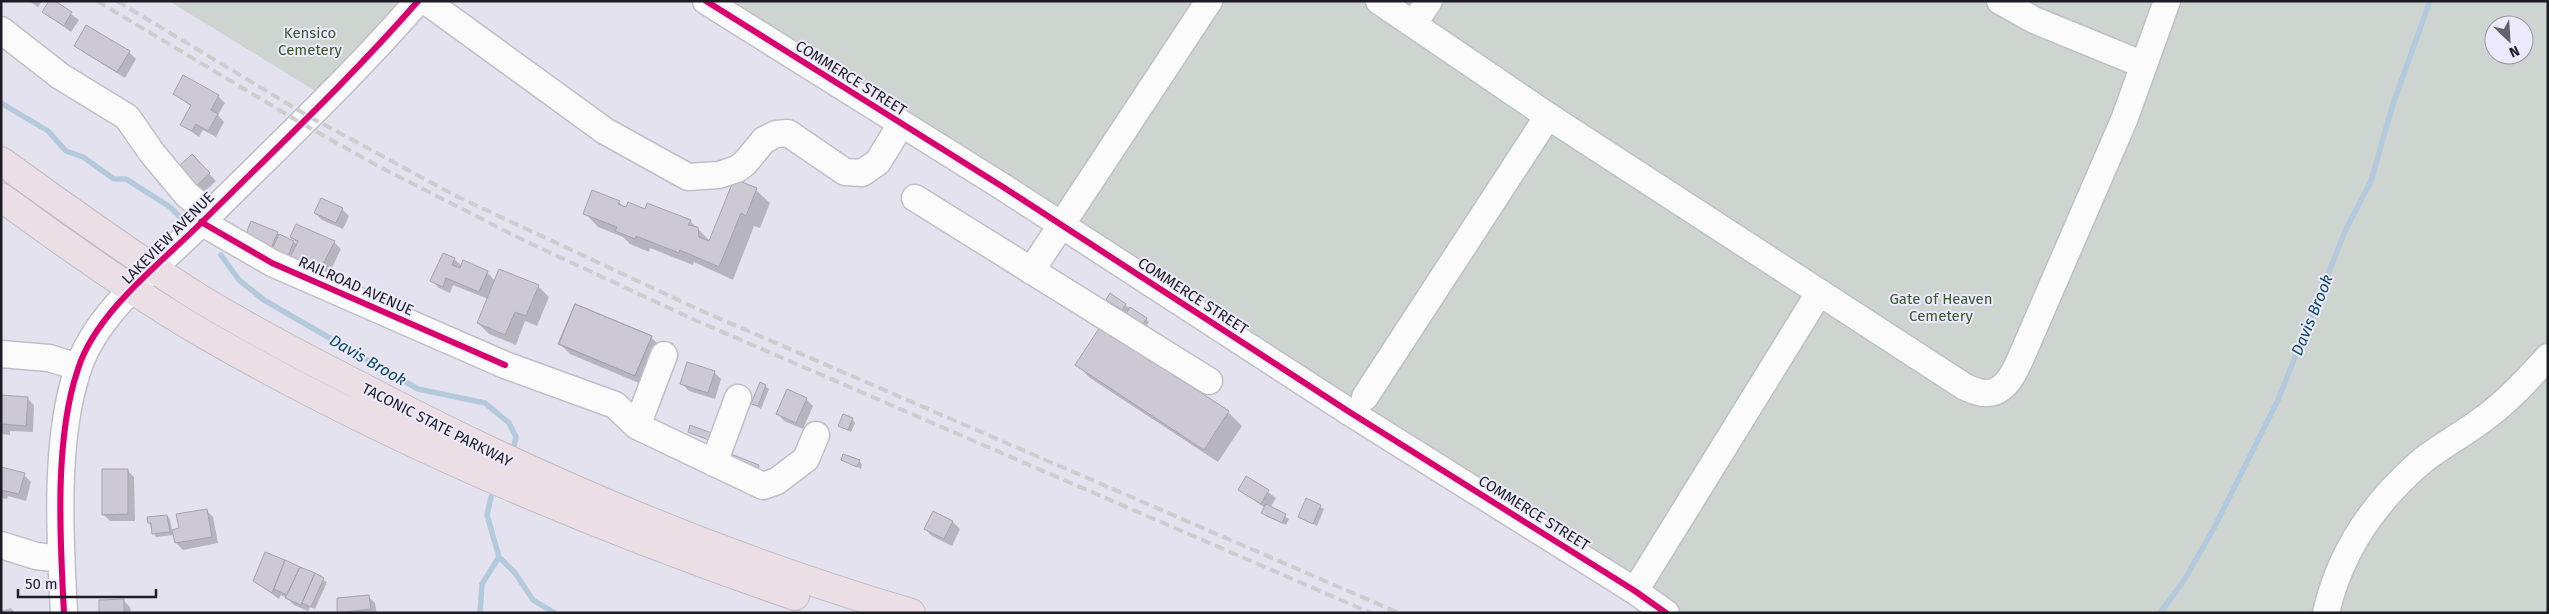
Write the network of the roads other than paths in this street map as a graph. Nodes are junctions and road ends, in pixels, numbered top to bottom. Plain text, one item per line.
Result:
1 (418, 1) edge
2 (426, 1) edge
3 (706, 1) edge
4 (1209, 1) edge
5 (1379, 1) edge
6 (1429, 1) edge
7 (2000, 1) edge
8 (2167, 1) edge
9 (1414, 23) junction
10 (1, 30) edge
11 (2144, 65) junction
12 (1548, 116) junction
13 (901, 124) junction
14 (1, 161) edge
15 (1, 197) edge
16 (915, 198) dead end
17 (206, 218) junction
18 (1060, 226) junction
19 (154, 269) junction
20 (1031, 271) junction
21 (133, 289) junction
22 (1819, 293) junction
23 (1, 354) edge
24 (664, 355) dead end
25 (2548, 357) edge
26 (78, 367) junction
27 (1209, 381) dead end
28 (1365, 397) dead end
29 (738, 398) dead end
30 (637, 426) junction
31 (816, 435) dead end
32 (714, 463) junction
33 (1, 545) edge
34 (61, 559) junction
35 (1635, 591) junction
36 (64, 613) edge
37 (846, 613) edge
38 (911, 613) edge
39 (1666, 613) edge
40 (2326, 613) edge

1 - 17 street, LAKEVIEW AVENUE
2 - 13 street
3 - 13 street, COMMERCE STREET
4 - 18 street
5 - 9 street
6 - 9 street
7 - 11 street
8 - 11 street
9 - 12 street
10 - 17 street, RAILROAD AVENUE
11 - 22 street
12 - 22 street
12 - 28 street
13 - 18 street, COMMERCE STREET
14 - 19 highway, TACONIC STATE PARKWAY
15 - 21 highway, TACONIC STATE PARKWAY
16 - 20 street
17 - 19 street, LAKEVIEW AVENUE
17 - 30 street, RAILROAD AVENUE
18 - 20 street
18 - 35 street, COMMERCE STREET
19 - 21 street, LAKEVIEW AVENUE
19 - 38 highway, TACONIC STATE PARKWAY
20 - 27 street
21 - 26 street, LAKEVIEW AVENUE
21 - 37 highway, TACONIC STATE PARKWAY
22 - 35 street
23 - 26 street
24 - 30 street
25 - 40 street
26 - 34 street, LAKEVIEW AVENUE
29 - 32 street
30 - 32 street, RAILROAD AVENUE
31 - 32 street, RAILROAD AVENUE
33 - 34 street
34 - 36 street, LAKEVIEW AVENUE
35 - 39 street, COMMERCE STREET

